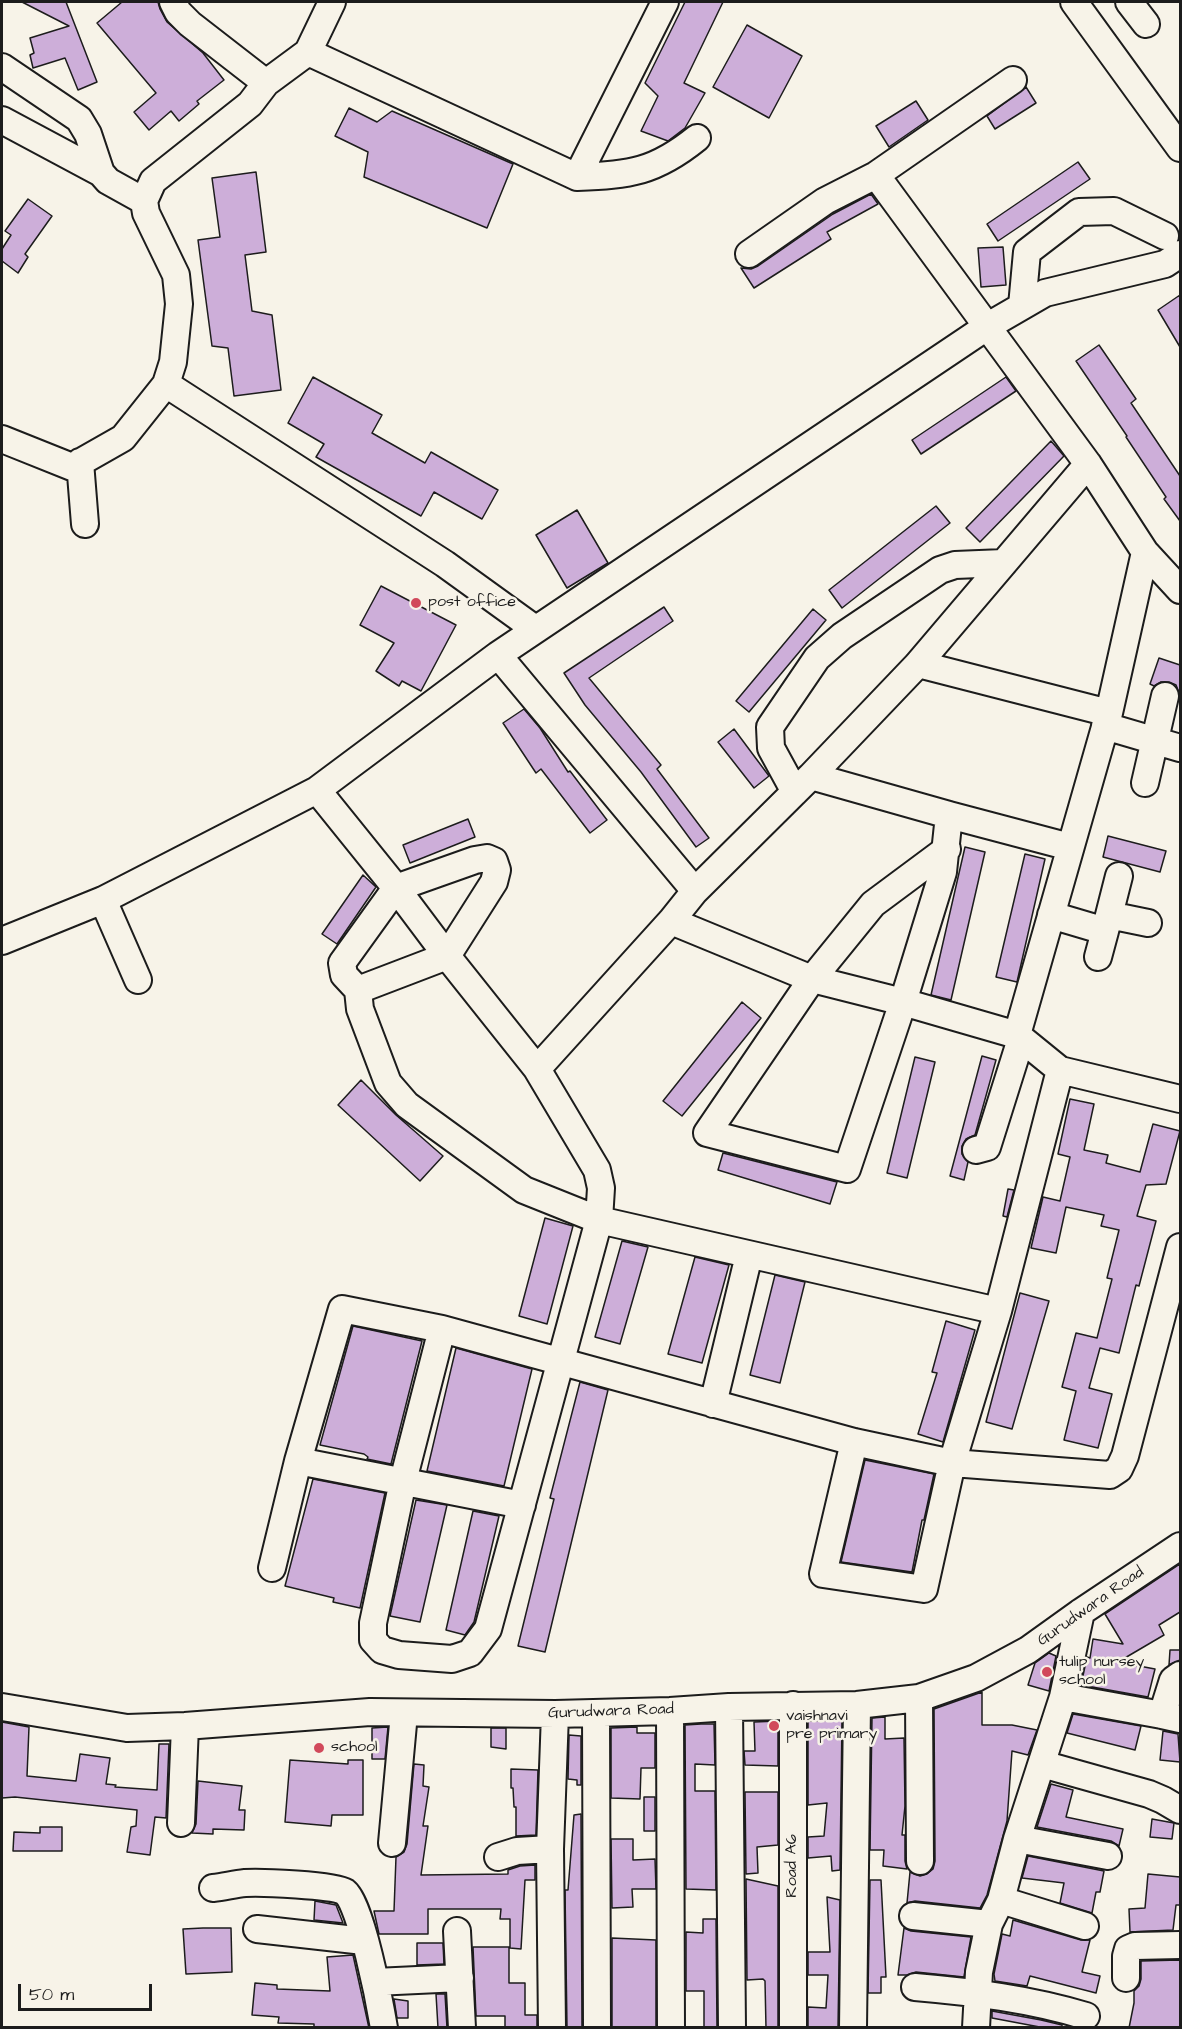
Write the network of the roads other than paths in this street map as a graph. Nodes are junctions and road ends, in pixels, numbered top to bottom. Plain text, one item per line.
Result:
1 (173, 2) edge
2 (332, 2) edge
3 (665, 2) edge
4 (1074, 2) edge
5 (1129, 2) edge
6 (1146, 24) dead end
7 (308, 52) junction
8 (2, 67) edge
9 (1012, 80) dead end
10 (266, 84) junction
11 (2, 120) edge
12 (697, 138) dead end
13 (1180, 148) edge
14 (101, 173) junction
15 (876, 175) junction
16 (577, 177) junction
17 (144, 201) junction
18 (1173, 245) edge
19 (749, 254) dead end
20 (1022, 306) junction
21 (988, 326) junction
22 (166, 384) junction
23 (2, 439) edge
24 (80, 462) junction
25 (1088, 464) junction
26 (85, 524) dead end
27 (1145, 552) junction
28 (1004, 563) junction
29 (1180, 590) edge
30 (535, 629) junction
31 (498, 655) junction
32 (918, 664) junction
33 (1165, 696) dead end
34 (1107, 720) junction
35 (1154, 740) junction
36 (1180, 748) edge
37 (1145, 783) dead end
38 (803, 784) junction
39 (318, 790) junction
40 (949, 816) junction
41 (1070, 847) junction
42 (947, 849) junction
43 (1119, 876) dead end
44 (396, 888) junction
45 (695, 891) junction
46 (103, 900) junction
47 (1051, 915) junction
48 (671, 921) junction
49 (1107, 923) junction
50 (1148, 923) dead end
51 (2, 941) edge
52 (447, 956) junction
53 (1098, 957) dead end
54 (138, 980) dead end
55 (812, 980) junction
56 (358, 990) junction
57 (903, 1002) junction
58 (1019, 1037) junction
59 (537, 1069) junction
60 (1060, 1070) junction
61 (1180, 1099) edge
62 (976, 1150) dead end
63 (599, 1220) junction
64 (1180, 1247) edge
65 (749, 1255) junction
66 (1175, 1291) edge
67 (998, 1311) junction
68 (442, 1329) junction
69 (561, 1363) junction
70 (713, 1404) junction
71 (854, 1442) junction
72 (298, 1461) junction
73 (952, 1463) junction
74 (403, 1481) junction
75 (522, 1505) junction
76 (1180, 1546) edge
77 (272, 1568) dead end
78 (1081, 1612) junction
79 (1180, 1675) edge
80 (1063, 1697) junction
81 (919, 1698) junction
82 (793, 1705) junction
83 (857, 1705) junction
84 (2, 1707) edge
85 (729, 1707) junction
86 (670, 1711) junction
87 (404, 1713) junction
88 (596, 1713) junction
89 (555, 1714) junction
90 (1171, 1717) edge
91 (185, 1726) junction
92 (1042, 1764) junction
93 (1180, 1810) edge
94 (181, 1822) dead end
95 (1017, 1839) junction
96 (392, 1843) dead end
97 (550, 1849) junction
98 (1108, 1856) dead end
99 (498, 1857) dead end
100 (920, 1861) dead end
101 (213, 1888) dead end
102 (1001, 1900) junction
103 (913, 1916) dead end
104 (989, 1924) junction
105 (1084, 1926) dead end
106 (257, 1929) dead end
107 (457, 1931) dead end
108 (364, 1941) junction
109 (1180, 1945) edge
110 (460, 1978) junction
111 (1126, 1978) dead end
112 (375, 1982) junction
113 (915, 1987) dead end
114 (978, 1992) junction
115 (1086, 2016) dead end
116 (384, 2028) edge
117 (462, 2028) edge
118 (552, 2028) edge
119 (597, 2028) edge
120 (671, 2028) edge
121 (732, 2028) edge
122 (793, 2028) edge
123 (853, 2028) edge
124 (976, 2028) edge

1 - 10 street
2 - 7 street
3 - 16 street
4 - 13 street
5 - 6 street
7 - 10 street
7 - 16 street
8 - 14 street
9 - 15 street
10 - 17 street
11 - 14 street
12 - 16 street
14 - 17 street
15 - 19 street
15 - 21 street
17 - 22 street
18 - 20 street
18 - 20 street
20 - 21 street
21 - 25 street
21 - 30 street
22 - 24 street
22 - 30 street
23 - 24 street
24 - 26 street
25 - 27 street
25 - 28 street
27 - 29 street
27 - 34 street
28 - 32 street
28 - 38 street
30 - 31 street
31 - 39 street
31 - 45 street
32 - 34 street
32 - 38 street
33 - 35 street
34 - 35 street
34 - 41 street
35 - 36 street
35 - 37 street
38 - 40 street
38 - 45 street
39 - 44 street
39 - 46 street
40 - 41 street
40 - 42 street
41 - 47 street
42 - 55 street
42 - 57 street
43 - 49 street
44 - 52 street
44 - 52 street
44 - 56 street
45 - 48 street
46 - 51 street
46 - 54 street
47 - 49 street
47 - 58 street
48 - 55 street
48 - 59 street
49 - 50 street
49 - 53 street
52 - 56 street
52 - 59 street
55 - 57 street
55 - 57 street
56 - 63 street
57 - 58 street
58 - 60 street
58 - 62 street
59 - 63 street
60 - 61 street
60 - 67 street
63 - 65 street
63 - 69 street
64 - 66 street
65 - 67 street
65 - 70 street
66 - 73 street
67 - 73 street
68 - 69 street
68 - 72 street
68 - 74 street
69 - 70 street
69 - 75 street
70 - 71 street
71 - 73 street
71 - 73 street
72 - 74 street
72 - 77 street
74 - 75 street
74 - 75 street
76 - 78 street, Gurudwara Road
78 - 80 street
78 - 81 street, Gurudwara Road
79 - 90 street
80 - 90 street
80 - 92 street
81 - 83 street, Gurudwara Road
81 - 100 street
82 - 83 street, Gurudwara Road
82 - 85 street, Gurudwara Road
82 - 122 street, Road A6
83 - 123 street
84 - 91 street, Gurudwara Road
85 - 86 street, Gurudwara Road
85 - 121 street
86 - 88 street, Gurudwara Road
86 - 120 street
87 - 89 street, Gurudwara Road
87 - 91 street, Gurudwara Road
87 - 96 street
88 - 89 street, Gurudwara Road
88 - 119 street
89 - 97 street
91 - 94 street
92 - 93 street
92 - 95 street
95 - 98 street
95 - 102 street
97 - 99 street
97 - 118 street
101 - 108 street
102 - 104 street
102 - 105 street
103 - 104 street
104 - 114 street
106 - 108 street
107 - 110 street
108 - 112 street
109 - 111 street
110 - 112 street
110 - 117 street
112 - 116 street
113 - 114 street
114 - 115 street
114 - 124 street

